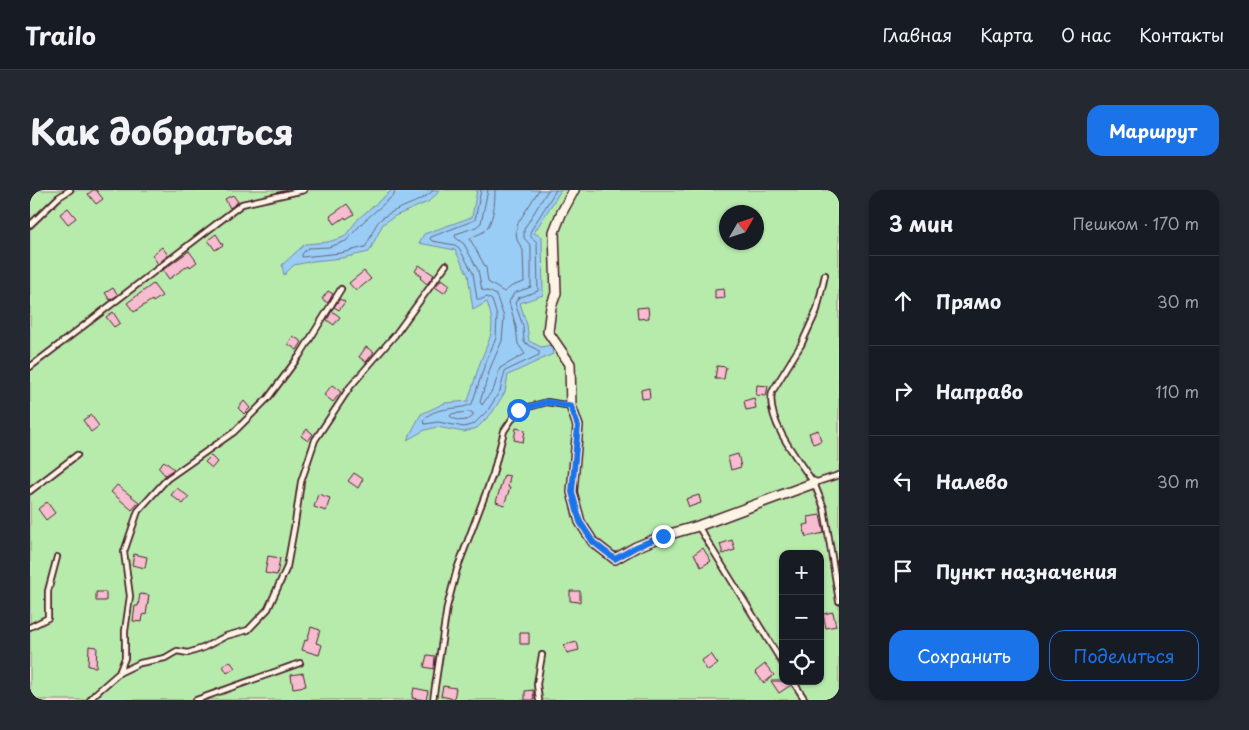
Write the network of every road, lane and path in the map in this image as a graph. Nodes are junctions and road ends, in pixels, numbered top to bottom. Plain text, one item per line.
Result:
1 (70, 190) edge
2 (304, 190) edge
3 (574, 190) edge
4 (30, 224) edge
5 (446, 265) dead end
6 (825, 276) dead end
7 (341, 289) dead end
8 (30, 367) edge
9 (571, 406) junction
10 (77, 455) dead end
11 (839, 475) edge
12 (814, 483) junction
13 (30, 491) edge
14 (698, 526) junction
15 (56, 557) dead end
16 (839, 601) edge
17 (30, 627) edge
18 (542, 654) dead end
19 (779, 658) edge
20 (300, 663) dead end
21 (119, 673) junction
22 (796, 685) edge
23 (90, 700) edge
24 (196, 700) edge
25 (433, 700) edge
26 (539, 700) edge
27 (805, 700) edge

1 - 4 lane
2 - 8 lane
3 - 9 street
5 - 21 lane
6 - 12 lane
7 - 21 lane
9 - 14 street
9 - 25 lane
10 - 13 lane
11 - 12 lane
12 - 14 street
12 - 16 lane
14 - 19 lane
15 - 17 lane
18 - 26 lane
20 - 24 lane
21 - 23 lane
22 - 27 lane

